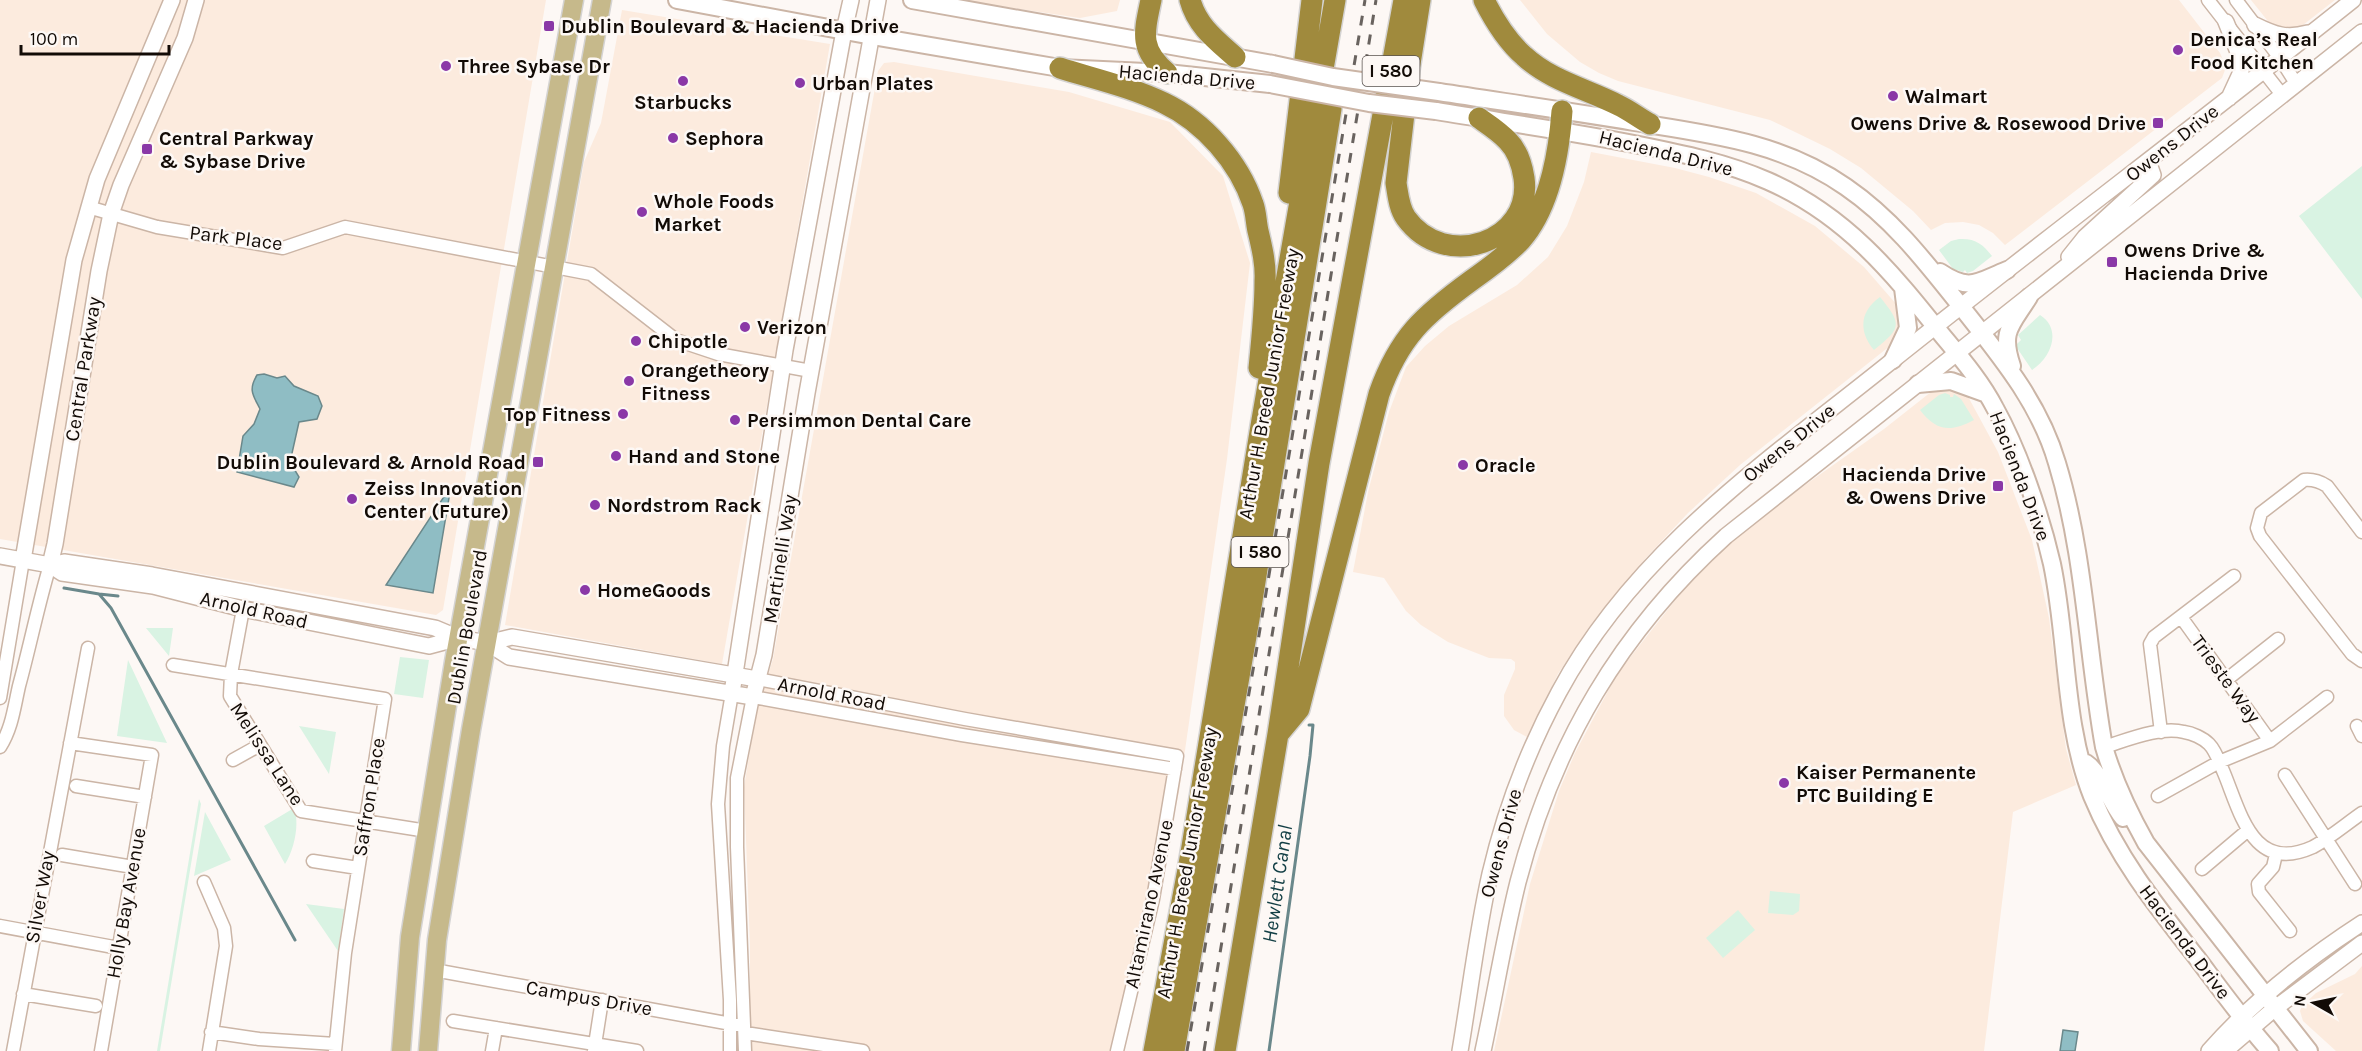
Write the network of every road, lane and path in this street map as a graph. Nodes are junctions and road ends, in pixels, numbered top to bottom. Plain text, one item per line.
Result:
1 (172, 0) edge
2 (196, 0) edge
3 (574, 0) edge
4 (602, 0) edge
5 (676, 0) edge
6 (851, 0) edge
7 (878, 0) edge
8 (912, 0) edge
9 (1151, 0) edge
10 (1190, 0) edge
11 (1312, 0) edge
12 (1335, 0) edge
13 (1404, 0) edge
14 (1420, 0) edge
15 (1484, 0) edge
16 (2208, 0) edge
17 (2236, 0) edge
18 (2353, 0) edge
19 (2226, 22) junction
20 (2255, 25) junction
21 (844, 31) junction
22 (2314, 31) junction
23 (2362, 32) edge
24 (872, 36) junction
25 (1146, 41) junction
26 (1326, 53) junction
27 (1235, 57) junction
28 (2280, 58) junction
29 (1060, 68) junction
30 (2264, 71) junction
31 (1167, 73) junction
32 (2297, 85) junction
33 (2283, 96) junction
34 (2229, 98) junction
35 (1479, 118) junction
36 (1561, 120) junction
37 (1650, 124) junction
38 (2148, 161) junction
39 (88, 207) junction
40 (111, 214) junction
41 (1299, 219) junction
42 (526, 261) junction
43 (553, 266) junction
44 (1929, 266) junction
45 (2007, 270) junction
46 (2052, 278) junction
47 (1903, 287) junction
48 (2028, 297) junction
49 (1961, 306) junction
50 (1935, 327) junction
51 (1982, 333) junction
52 (1957, 353) junction
53 (1893, 360) junction
54 (783, 365) junction
55 (811, 371) junction
56 (2014, 375) junction
57 (1918, 384) junction
58 (1987, 394) junction
59 (1262, 420) junction
60 (2362, 532) edge
61 (0, 556) edge
62 (23, 560) junction
63 (50, 565) junction
64 (2234, 576) dead end
65 (243, 609) junction
66 (2181, 617) junction
67 (459, 638) junction
68 (2278, 639) dead end
69 (487, 643) junction
70 (88, 648) dead end
71 (2362, 661) edge
72 (2066, 662) junction
73 (173, 665) dead end
74 (231, 674) junction
75 (735, 674) junction
76 (757, 679) junction
77 (2226, 680) junction
78 (732, 693) junction
79 (753, 697) junction
80 (0, 698) edge
81 (2327, 698) dead end
82 (2161, 732) junction
83 (1278, 734) junction
84 (2270, 741) junction
85 (70, 743) junction
86 (260, 745) junction
87 (0, 747) edge
88 (2104, 747) junction
89 (232, 760) dead end
90 (2080, 760) junction
91 (1176, 762) junction
92 (2219, 762) junction
93 (2285, 775) dead end
94 (76, 786) dead end
95 (2158, 796) dead end
96 (145, 797) junction
97 (2362, 813) edge
98 (365, 821) junction
99 (427, 831) junction
100 (2247, 831) junction
101 (2326, 839) junction
102 (2146, 843) junction
103 (2276, 854) junction
104 (62, 855) dead end
105 (313, 861) dead end
106 (133, 867) junction
107 (358, 868) junction
108 (2202, 870) dead end
109 (204, 882) dead end
110 (2355, 884) dead end
111 (2362, 923) edge
112 (0, 926) edge
113 (34, 931) junction
114 (2290, 931) dead end
115 (2362, 944) edge
116 (119, 948) junction
117 (434, 970) junction
118 (23, 994) junction
119 (2264, 995) junction
120 (602, 1000) junction
121 (96, 1006) dead end
122 (2274, 1009) junction
123 (453, 1021) dead end
124 (2246, 1022) junction
125 (730, 1024) junction
126 (496, 1028) junction
127 (745, 1030) junction
128 (212, 1032) junction
129 (335, 1048) edge
130 (595, 1048) edge
131 (13, 1051) edge
132 (101, 1051) edge
133 (209, 1051) edge
134 (401, 1051) edge
135 (428, 1051) edge
136 (492, 1051) edge
137 (637, 1051) edge
138 (730, 1051) edge
139 (745, 1051) edge
140 (863, 1051) edge
141 (1117, 1051) edge
142 (1154, 1051) edge
143 (1174, 1051) edge
144 (1225, 1051) edge
145 (1460, 1051) edge
146 (1483, 1051) edge
147 (2209, 1051) edge
148 (2225, 1051) edge
149 (2270, 1051) edge
150 (2309, 1051) edge

1 - 39 street, Central Parkway
2 - 40 street, Central Parkway
3 - 42 main road, Dublin Boulevard
4 - 43 main road, Dublin Boulevard
5 - 21 main road, Hacienda Drive
6 - 21 street, Martinelli Way
7 - 24 street, Martinelli Way
8 - 25 main road, Hacienda Drive
9 - 25 highway
10 - 27 highway
11 - 41 highway
12 - 26 highway, Arthur H. Breed Junior Freeway / I 580
13 - 83 highway, I 580
14 - 35 highway
15 - 37 highway
16 - 19 street
17 - 20 street
18 - 22 street, Owens Drive
19 - 30 street
19 - 34 street
20 - 22 street
20 - 28 street
21 - 24 main road, Hacienda Drive
21 - 54 street, Martinelli Way
22 - 28 street, Owens Drive
23 - 32 street, Owens Drive
24 - 29 main road, Hacienda Drive
24 - 55 street, Martinelli Way
25 - 27 main road, Hacienda Drive
25 - 31 highway
26 - 41 highway, Arthur H. Breed Junior Freeway / I 580
26 - 143 highway, I 580
27 - 36 main road, Hacienda Drive, bridge
28 - 30 street, Owens Drive
28 - 32 street
29 - 31 main road, Hacienda Drive
29 - 59 highway
30 - 33 street
30 - 34 street, Owens Drive
31 - 35 main road, Hacienda Drive, bridge
32 - 33 street, Owens Drive
33 - 46 street, Owens Drive
34 - 38 street, Owens Drive
35 - 36 main road, Hacienda Drive
36 - 37 main road, Hacienda Drive
36 - 47 main road, Hacienda Drive
36 - 83 highway
37 - 44 main road, Hacienda Drive
38 - 45 street, Owens Drive
38 - 46 street
39 - 40 street, Park Place
39 - 62 street, Central Parkway
40 - 42 street, Park Place
40 - 63 street, Central Parkway
41 - 59 highway, Arthur H. Breed Junior Freeway / I 580
42 - 43 street, Park Place
42 - 67 main road, Dublin Boulevard
43 - 54 street, Park Place
43 - 69 main road, Dublin Boulevard
44 - 45 main road
44 - 49 main road, Hacienda Drive
45 - 49 street, Owens Drive
46 - 48 street, Owens Drive
47 - 50 main road, Hacienda Drive
47 - 53 main road
48 - 51 street, Owens Drive
48 - 56 main road
49 - 50 street, Owens Drive
49 - 51 main road, Hacienda Drive
50 - 52 main road, Hacienda Drive
50 - 53 street, Owens Drive
51 - 52 street, Owens Drive
51 - 56 main road, Hacienda Drive
52 - 57 street, Owens Drive
52 - 58 main road, Hacienda Drive
53 - 145 street, Owens Drive
54 - 55 street, Park Place
54 - 75 street, Martinelli Way
55 - 76 street, Martinelli Way
56 - 88 main road, Hacienda Drive
57 - 58 main road
57 - 146 street, Owens Drive
58 - 72 main road, Hacienda Drive
59 - 142 highway, Arthur H. Breed Junior Freeway / I 580
60 - 71 street
61 - 62 street, Arnold Road
62 - 63 street, Arnold Road
62 - 80 street, Central Parkway
63 - 65 street, Arnold Road
63 - 67 street, Arnold Road
63 - 87 street, Central Parkway
64 - 66 street
65 - 67 street, Arnold Road
65 - 74 street, Melissa Lane
66 - 77 street, Trieste Way
66 - 82 street
67 - 69 street, Arnold Road
67 - 99 main road, Dublin Boulevard
68 - 77 street
69 - 75 street, Arnold Road
69 - 78 street, Arnold Road
69 - 117 main road, Dublin Boulevard
70 - 85 street, Silver Way
72 - 88 main road
72 - 90 main road, Hacienda Drive
73 - 74 street
74 - 86 street, Melissa Lane
74 - 98 street, Saffron Place
75 - 76 street, Arnold Road
75 - 78 street, Martinelli Way
76 - 79 street, Martinelli Way
76 - 91 street, Arnold Road
77 - 84 street, Trieste Way
78 - 79 street, Arnold Road
78 - 125 street, Martinelli Way
79 - 91 street, Arnold Road
79 - 127 street, Martinelli Way
81 - 84 street
82 - 88 street
82 - 92 street
83 - 144 highway, I 580
84 - 92 street
85 - 96 street, Holly Bay Avenue
85 - 113 street, Silver Way
86 - 89 street
86 - 98 street, Melissa Lane
88 - 102 main road, Hacienda Drive
90 - 102 main road
90 - 124 main road, Hacienda Drive
91 - 141 street, Altamirano Avenue
92 - 95 street
92 - 100 street
93 - 101 street
94 - 96 street
96 - 106 street, Holly Bay Avenue
97 - 101 street
98 - 99 street, Melissa Lane
98 - 107 street, Saffron Place
99 - 134 main road, Dublin Boulevard
100 - 103 street
100 - 108 street
101 - 103 street
101 - 110 street
102 - 119 main road, Hacienda Drive
103 - 114 street
104 - 106 street
105 - 107 street
106 - 116 street, Holly Bay Avenue
107 - 129 street, Saffron Place
109 - 128 street
111 - 119 street
112 - 113 street
113 - 116 street
113 - 118 street, Silver Way
115 - 122 street
116 - 132 street, Holly Bay Avenue
117 - 120 street, Campus Drive
117 - 135 main road, Dublin Boulevard
118 - 121 street
118 - 131 street, Silver Way
119 - 122 main road, Hacienda Drive
119 - 124 street
120 - 125 street, Campus Drive
120 - 130 street
122 - 124 street
122 - 150 main road, Hacienda Drive
123 - 126 street
124 - 147 street
124 - 148 street
124 - 149 main road, Hacienda Drive
125 - 127 street, Campus Drive
125 - 138 street, Martinelli Way
126 - 130 street
126 - 136 street
127 - 139 street, Martinelli Way
127 - 140 street, Campus Drive
128 - 129 street
128 - 133 street
130 - 137 street

